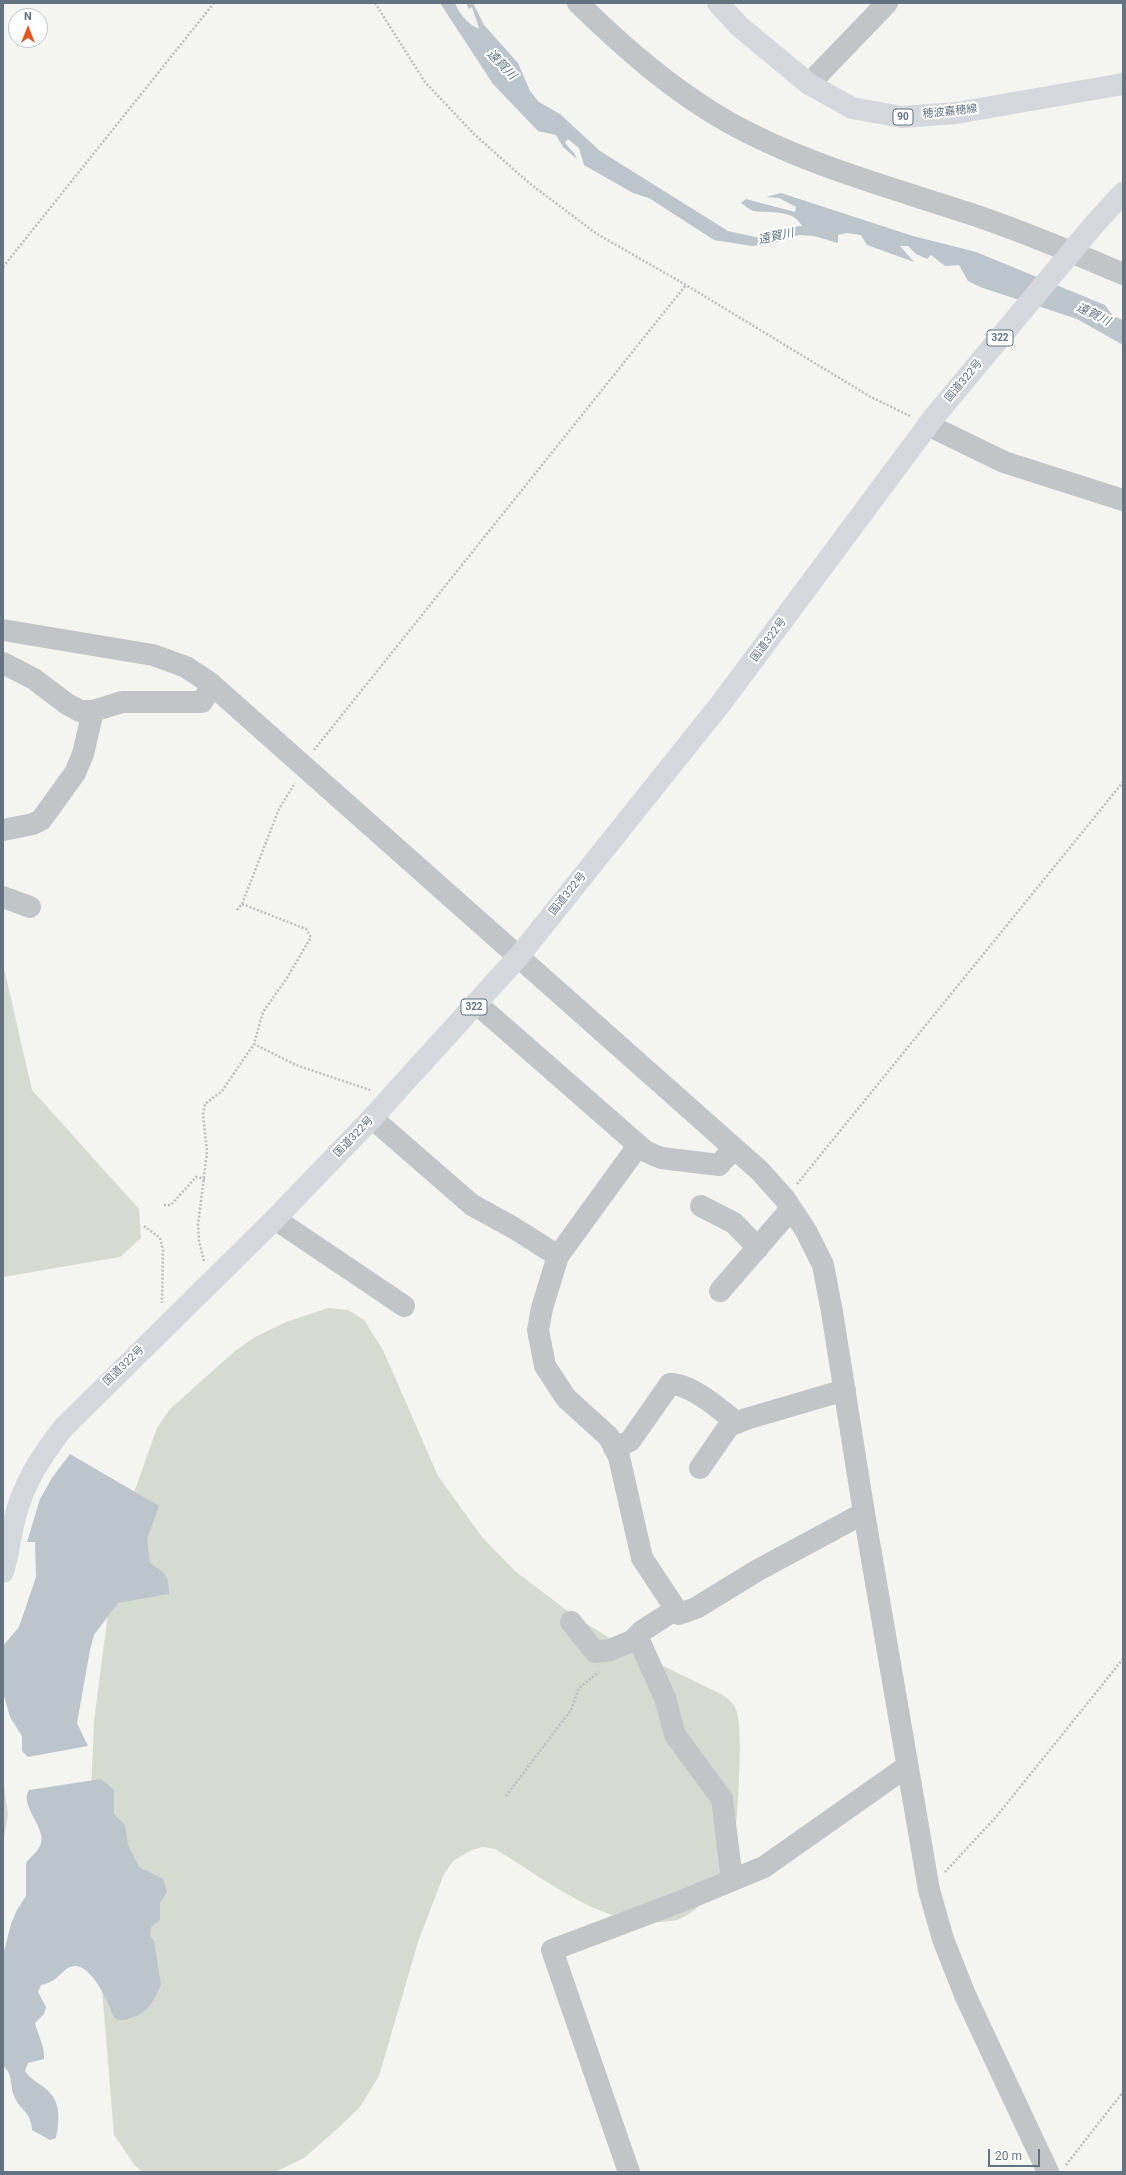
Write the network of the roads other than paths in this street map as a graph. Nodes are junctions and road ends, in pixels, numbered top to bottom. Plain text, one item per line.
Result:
1 (578, 3) edge
2 (718, 3) edge
3 (887, 3) edge
4 (809, 84) junction
5 (1123, 84) edge
6 (1123, 193) edge
7 (1069, 256) junction
8 (1123, 274) edge
9 (931, 421) junction
10 (1123, 500) edge
11 (3, 630) edge
12 (3, 663) edge
13 (212, 685) junction
14 (93, 711) junction
15 (3, 830) edge
16 (3, 897) edge
17 (30, 907) dead end
18 (519, 956) junction
19 (477, 1004) junction
20 (372, 1118) junction
21 (638, 1146) junction
22 (734, 1148) junction
23 (788, 1204) junction
24 (701, 1206) dead end
25 (275, 1219) junction
26 (758, 1248) junction
27 (558, 1256) junction
28 (720, 1292) dead end
29 (404, 1306) dead end
30 (845, 1390) junction
31 (737, 1423) junction
32 (614, 1448) junction
33 (700, 1468) dead end
34 (864, 1513) junction
35 (8, 1519) edge
36 (3, 1572) edge
37 (676, 1609) junction
38 (571, 1622) dead end
39 (637, 1636) junction
40 (906, 1766) junction
41 (732, 1880) junction
42 (1057, 2169) edge
43 (628, 2172) edge

1 - 7 street
2 - 4 main road, 穂波嘉穂線 / 90
3 - 4 street
4 - 5 main road, 穂波嘉穂線 / 90
6 - 7 main road, 国道322号 / 322
7 - 8 street
7 - 9 main road, 国道322号 / 322
9 - 10 street
9 - 18 main road, 国道322号 / 322
11 - 13 street
12 - 14 street
13 - 14 street
13 - 18 street
14 - 15 street
16 - 17 street
18 - 19 main road, 国道322号 / 322
18 - 22 street
19 - 20 main road, 国道322号 / 322
19 - 21 street
20 - 25 main road, 国道322号 / 322
20 - 27 street
21 - 22 street
21 - 27 street
22 - 23 street
23 - 26 street
23 - 30 street
24 - 26 street
25 - 29 street
25 - 35 main road, 国道322号 / 322
26 - 28 street
27 - 32 street
30 - 31 street
30 - 34 street
31 - 32 street
31 - 33 street
32 - 37 street
34 - 37 street
34 - 40 street
35 - 36 main road, 国道322号 / 322
37 - 39 street
38 - 39 street
39 - 41 street
40 - 41 street
40 - 42 street
41 - 43 street

